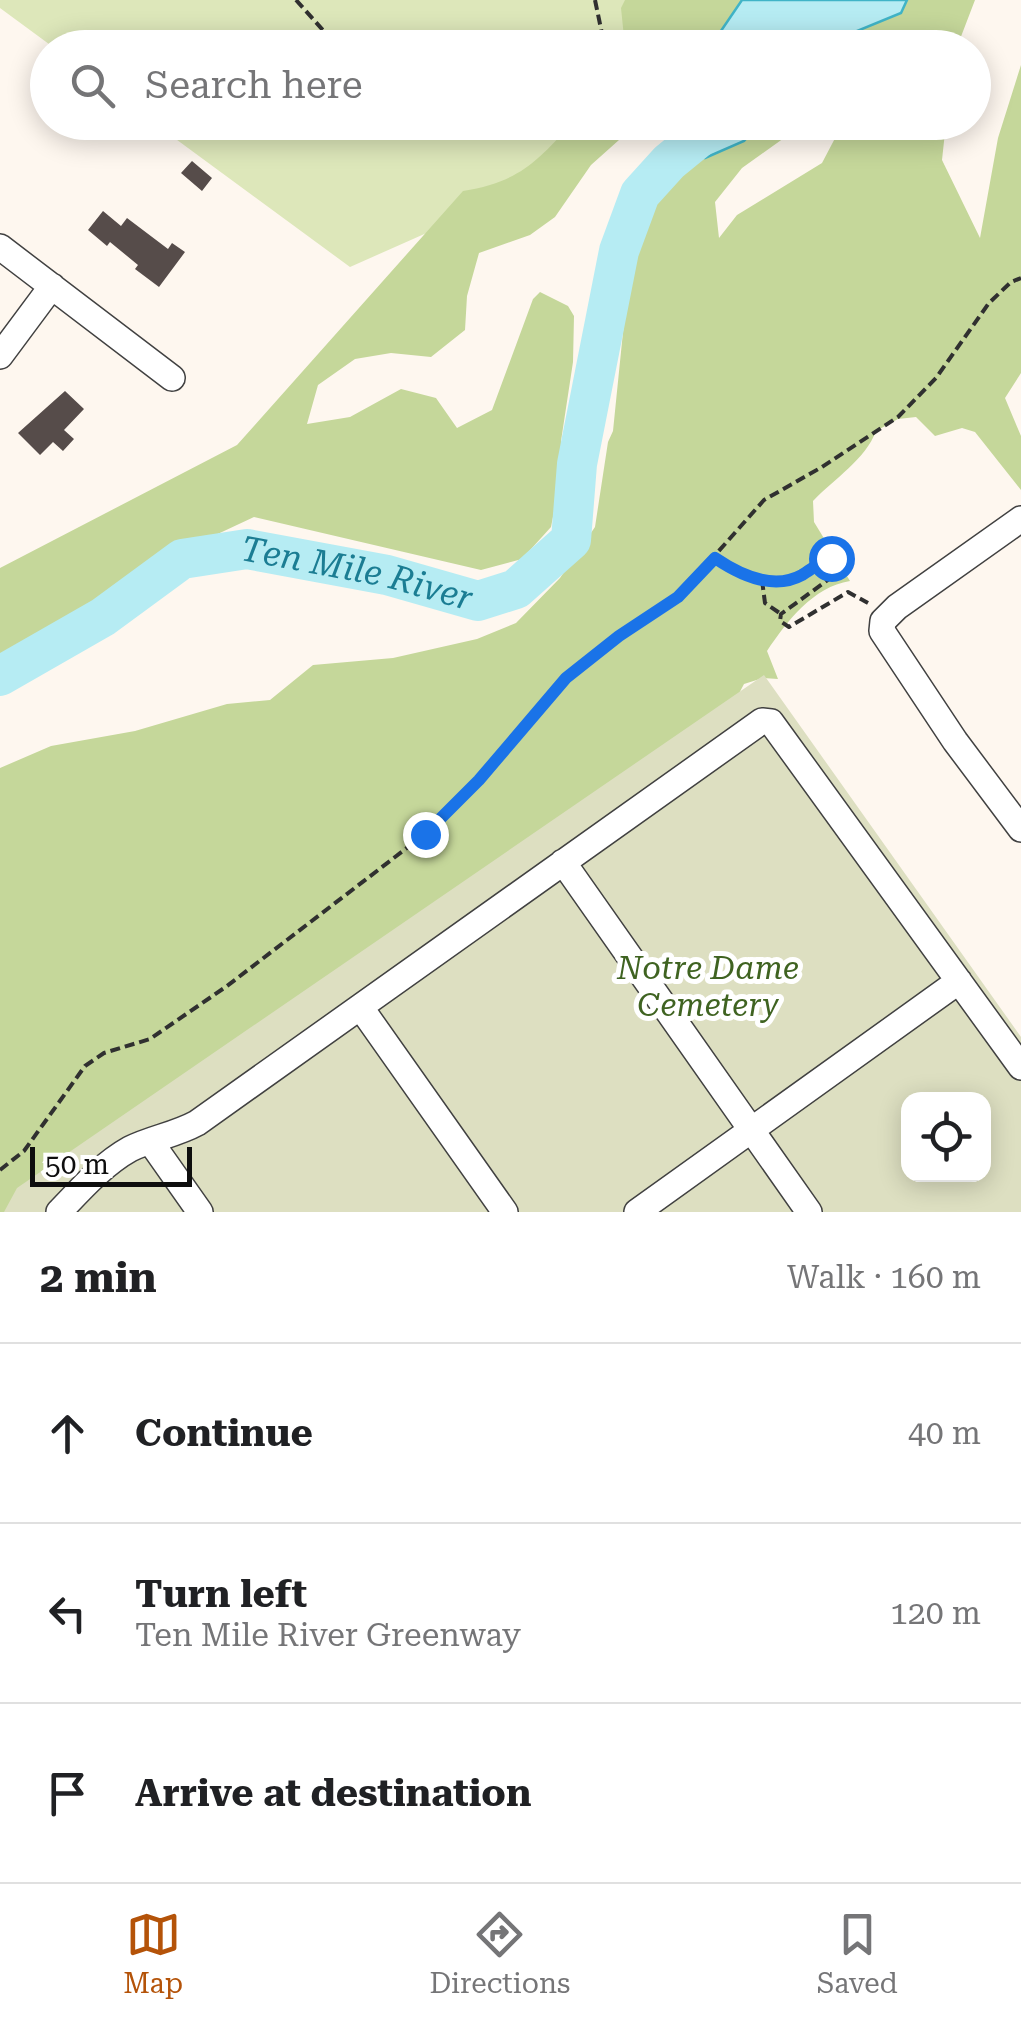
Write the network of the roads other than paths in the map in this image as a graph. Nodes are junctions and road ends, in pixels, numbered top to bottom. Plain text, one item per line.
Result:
1 (0, 247) edge
2 (52, 286) junction
3 (0, 356) edge
4 (172, 378) dead end
5 (1021, 519) edge
6 (1019, 822) edge
7 (563, 862) junction
8 (958, 981) junction
9 (361, 1008) junction
10 (1021, 1067) edge
11 (751, 1130) junction
12 (150, 1142) junction
13 (59, 1212) edge
14 (200, 1212) edge
15 (505, 1212) edge
16 (637, 1212) edge
17 (809, 1212) edge

1 - 2 street
2 - 3 street
2 - 4 street
5 - 6 street
7 - 8 street
7 - 9 street
7 - 11 street
8 - 10 street
8 - 11 street
9 - 12 street
9 - 15 street
11 - 16 street
11 - 17 street
12 - 13 street
12 - 14 street

